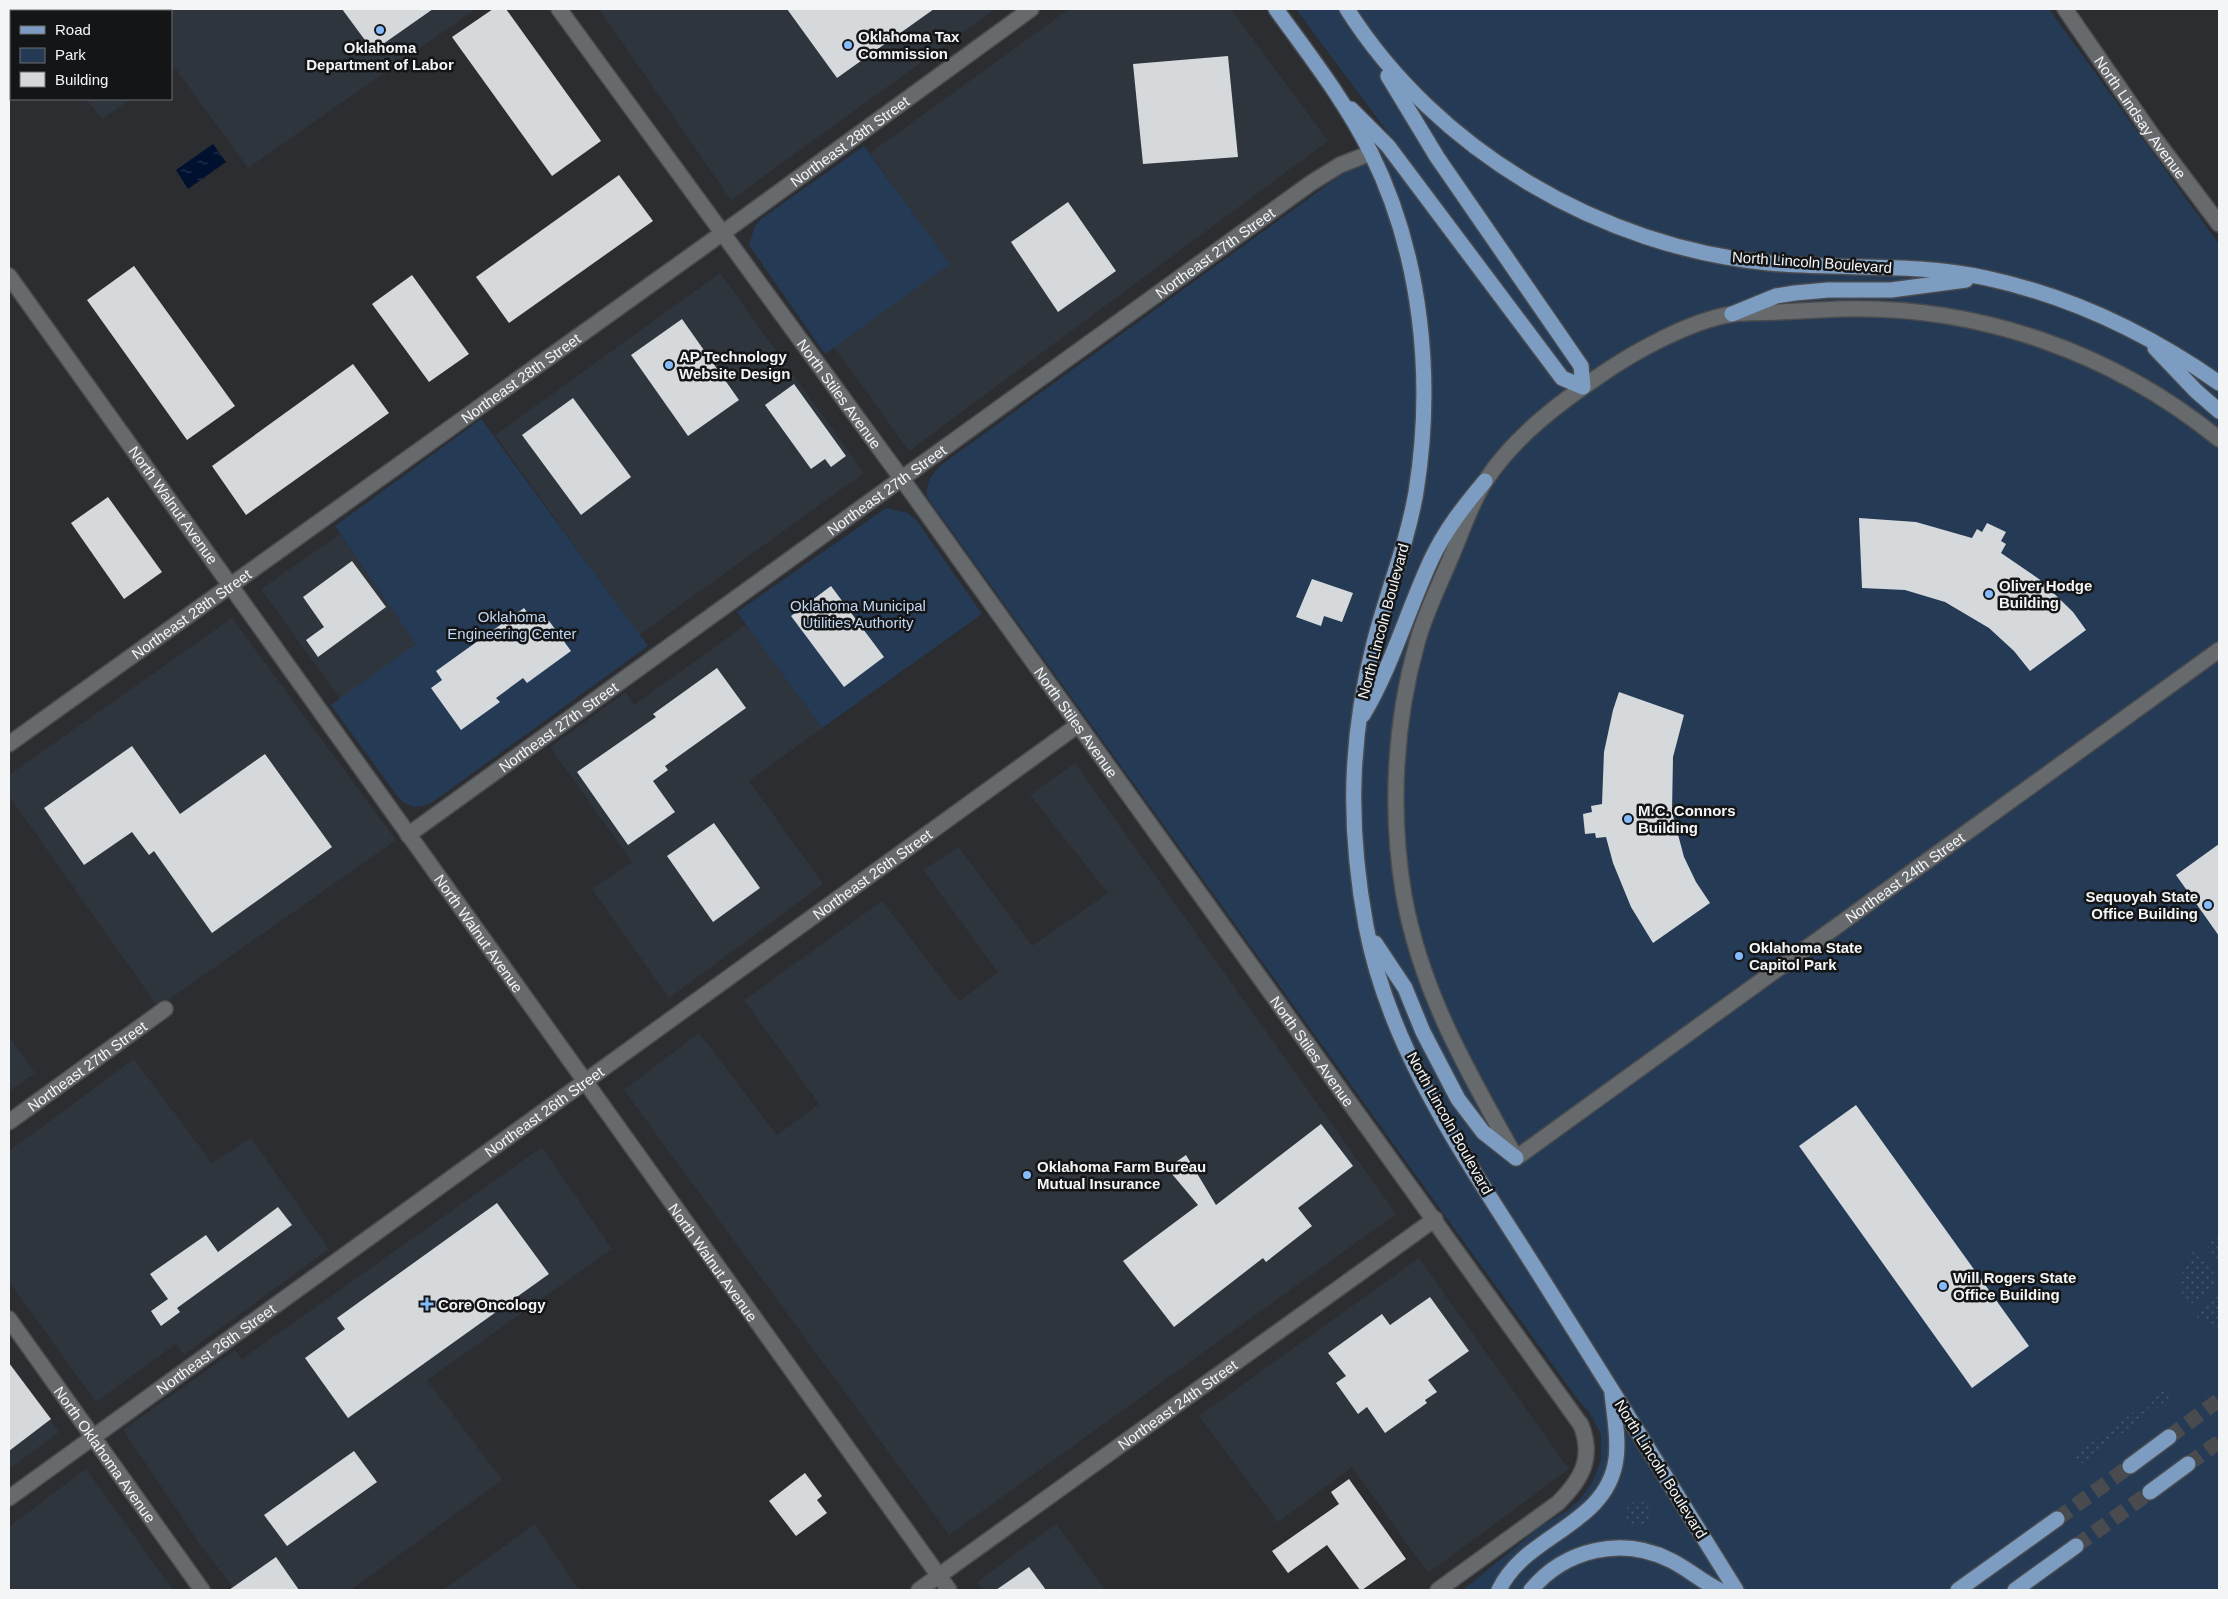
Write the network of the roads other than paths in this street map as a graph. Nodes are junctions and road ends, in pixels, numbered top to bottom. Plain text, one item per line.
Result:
1 (559, 9) edge
2 (1031, 9) edge
3 (1276, 9) edge
4 (1347, 9) edge
5 (2066, 9) edge
6 (1367, 40) junction
7 (1334, 91) junction
8 (1371, 153) junction
9 (2219, 224) edge
10 (724, 232) junction
11 (9, 276) edge
12 (1985, 278) junction
13 (1732, 314) junction
14 (2143, 336) junction
15 (2219, 383) edge
16 (1583, 387) junction
17 (2219, 411) edge
18 (2219, 439) edge
19 (902, 479) junction
20 (1485, 481) junction
21 (233, 585) junction
22 (2219, 650) edge
23 (1078, 725) junction
24 (1356, 725) junction
25 (9, 744) edge
26 (408, 835) junction
27 (1367, 932) junction
28 (165, 1009) dead end
29 (585, 1082) junction
30 (9, 1122) edge
31 (1516, 1158) junction
32 (1435, 1219) junction
33 (9, 1319) edge
34 (1612, 1390) junction
35 (94, 1437) junction
36 (2169, 1437) tunnel mouth
37 (2188, 1464) tunnel mouth
38 (2130, 1466) tunnel mouth
39 (2150, 1492) tunnel mouth
40 (9, 1498) edge
41 (2057, 1519) tunnel mouth
42 (2076, 1546) tunnel mouth
43 (939, 1576) junction
44 (202, 1590) edge
45 (920, 1590) edge
46 (949, 1590) edge
47 (1438, 1590) edge
48 (1498, 1590) edge
49 (1531, 1590) edge
50 (1719, 1590) edge
51 (1736, 1590) edge
52 (1958, 1590) edge
53 (2015, 1590) edge

1 - 10 street, North Stiles Avenue
2 - 10 street, Northeast 28th Street
3 - 7 main road, North Lincoln Boulevard
4 - 6 main road, North Lincoln Boulevard
5 - 9 street, North Lindsay Avenue
6 - 12 main road, North Lincoln Boulevard
6 - 16 main road
7 - 8 main road, North Lincoln Boulevard
7 - 16 main road
8 - 19 street, Northeast 27th Street
8 - 24 main road, North Lincoln Boulevard
10 - 19 street, North Stiles Avenue
10 - 21 street, Northeast 28th Street
11 - 21 street, North Walnut Avenue
12 - 13 main road
12 - 14 main road, North Lincoln Boulevard
13 - 16 street
13 - 18 street
14 - 15 main road, North Lincoln Boulevard
14 - 17 main road
16 - 20 street
19 - 23 street, North Stiles Avenue
19 - 26 street, Northeast 27th Street
20 - 24 main road
20 - 31 street
21 - 25 street, Northeast 28th Street
21 - 26 street, North Walnut Avenue
22 - 31 street, Northeast 24th Street
23 - 29 street, Northeast 26th Street
23 - 32 street, North Stiles Avenue
24 - 27 main road, North Lincoln Boulevard
26 - 29 street, North Walnut Avenue
27 - 31 main road
27 - 34 main road, North Lincoln Boulevard
28 - 30 street, Northeast 27th Street
29 - 35 street, Northeast 26th Street
29 - 43 street, North Walnut Avenue
32 - 43 street, Northeast 24th Street
32 - 47 street, North Stiles Avenue
33 - 35 street, North Oklahoma Avenue
34 - 48 main road
34 - 51 main road, North Lincoln Boulevard
35 - 40 street, Northeast 26th Street
35 - 44 street, North Oklahoma Avenue
36 - 38 main road
37 - 39 main road
41 - 52 main road
42 - 53 main road
43 - 45 street, Northeast 24th Street
43 - 46 street, North Walnut Avenue
49 - 50 main road

